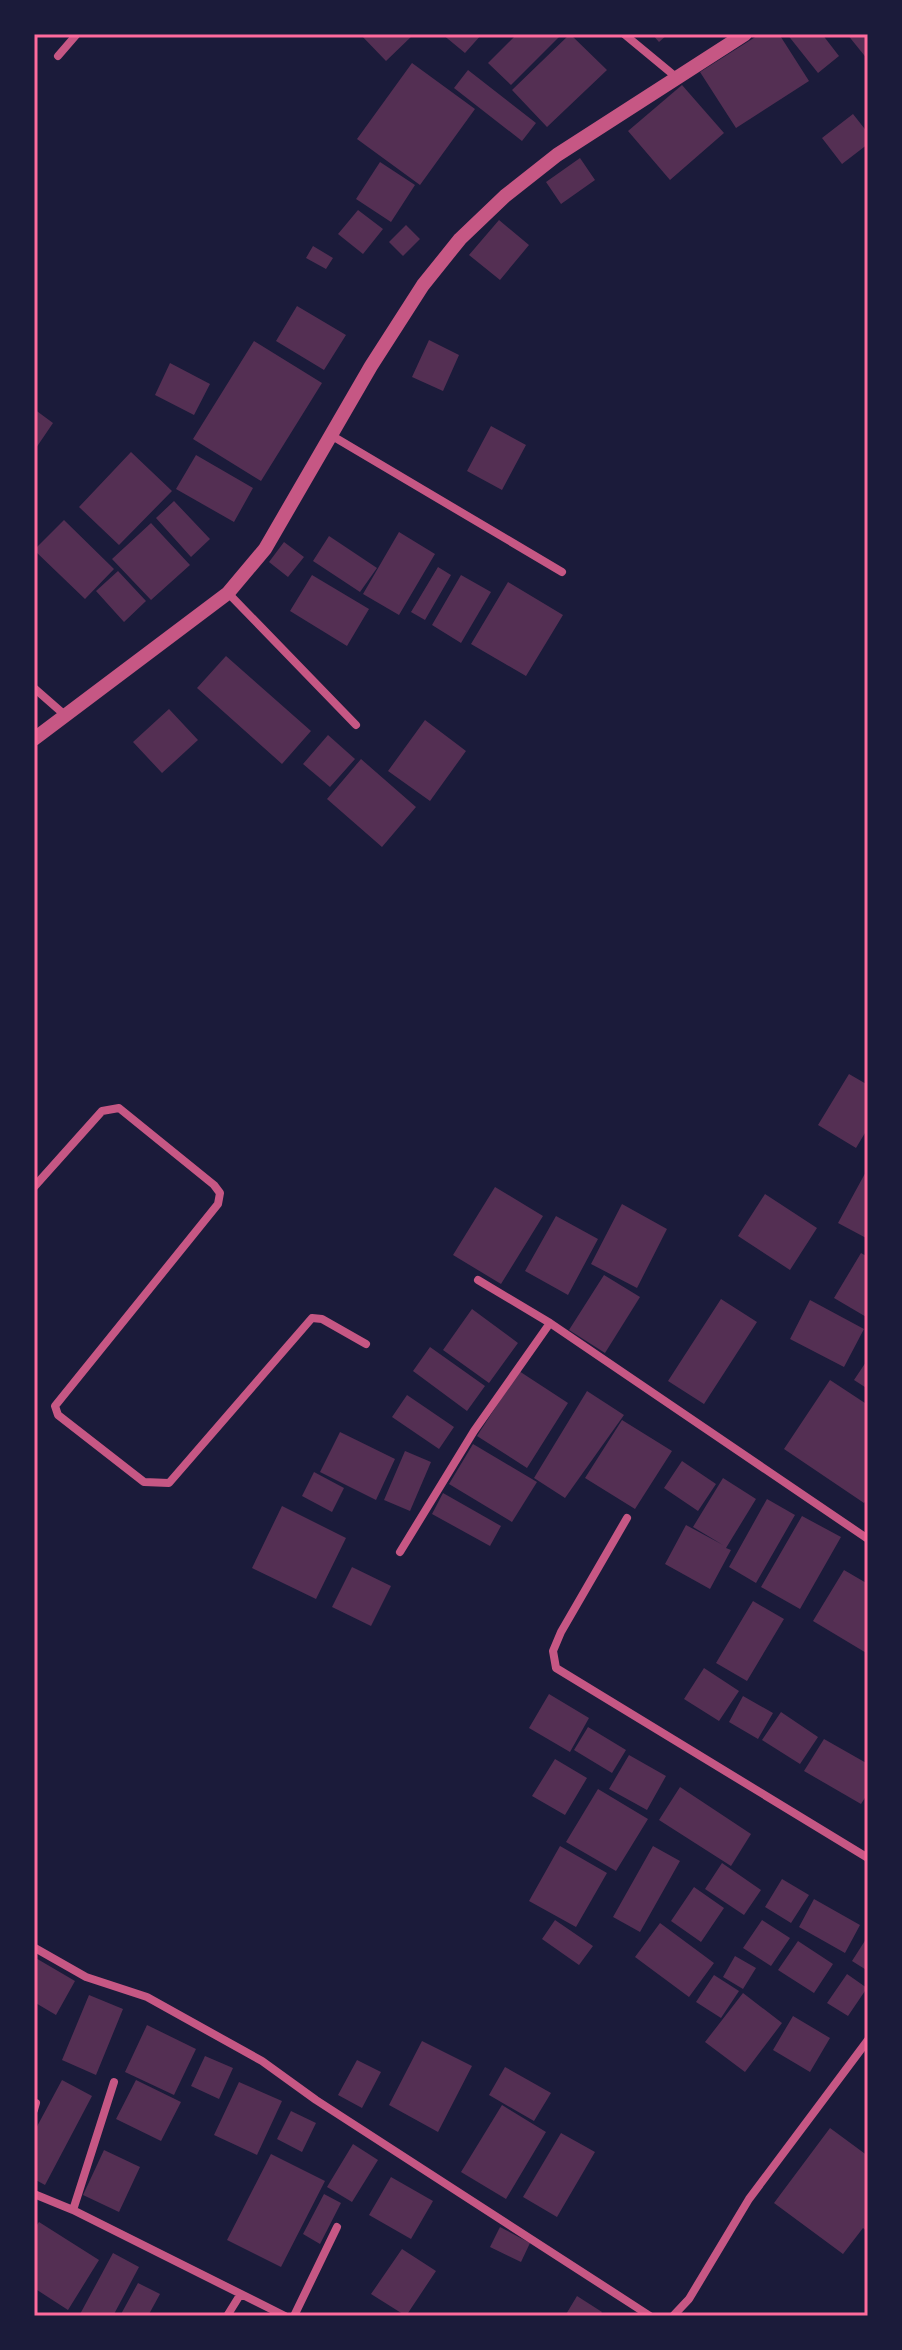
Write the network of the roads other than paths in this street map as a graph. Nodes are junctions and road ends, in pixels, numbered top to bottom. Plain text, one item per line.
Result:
1 (77, 34) edge
2 (624, 34) edge
3 (745, 34) edge
4 (58, 56) dead end
5 (676, 77) junction
6 (329, 434) junction
7 (562, 572) dead end
8 (228, 593) junction
9 (34, 688) edge
10 (66, 716) junction
11 (356, 725) dead end
12 (34, 739) edge
13 (34, 1187) edge
14 (478, 1280) dead end
15 (550, 1323) junction
16 (366, 1344) dead end
17 (627, 1518) dead end
18 (867, 1538) edge
19 (400, 1552) dead end
20 (868, 1858) edge
21 (35, 1948) edge
22 (868, 2040) edge
23 (114, 2082) dead end
24 (34, 2194) edge
25 (73, 2210) junction
26 (337, 2227) dead end
27 (240, 2295) junction
28 (227, 2316) edge
29 (285, 2316) edge
30 (294, 2316) edge
31 (650, 2316) edge
32 (673, 2316) edge

1 - 4 street
2 - 5 street
3 - 5 street
5 - 6 street
6 - 7 street
6 - 8 street
8 - 10 street
8 - 11 street
9 - 10 street
10 - 12 street
13 - 16 street
14 - 15 street
15 - 18 street
15 - 19 street
17 - 20 street
21 - 31 street
22 - 32 street
23 - 25 street
24 - 25 street
25 - 27 street
26 - 30 street
27 - 28 street
27 - 29 street

